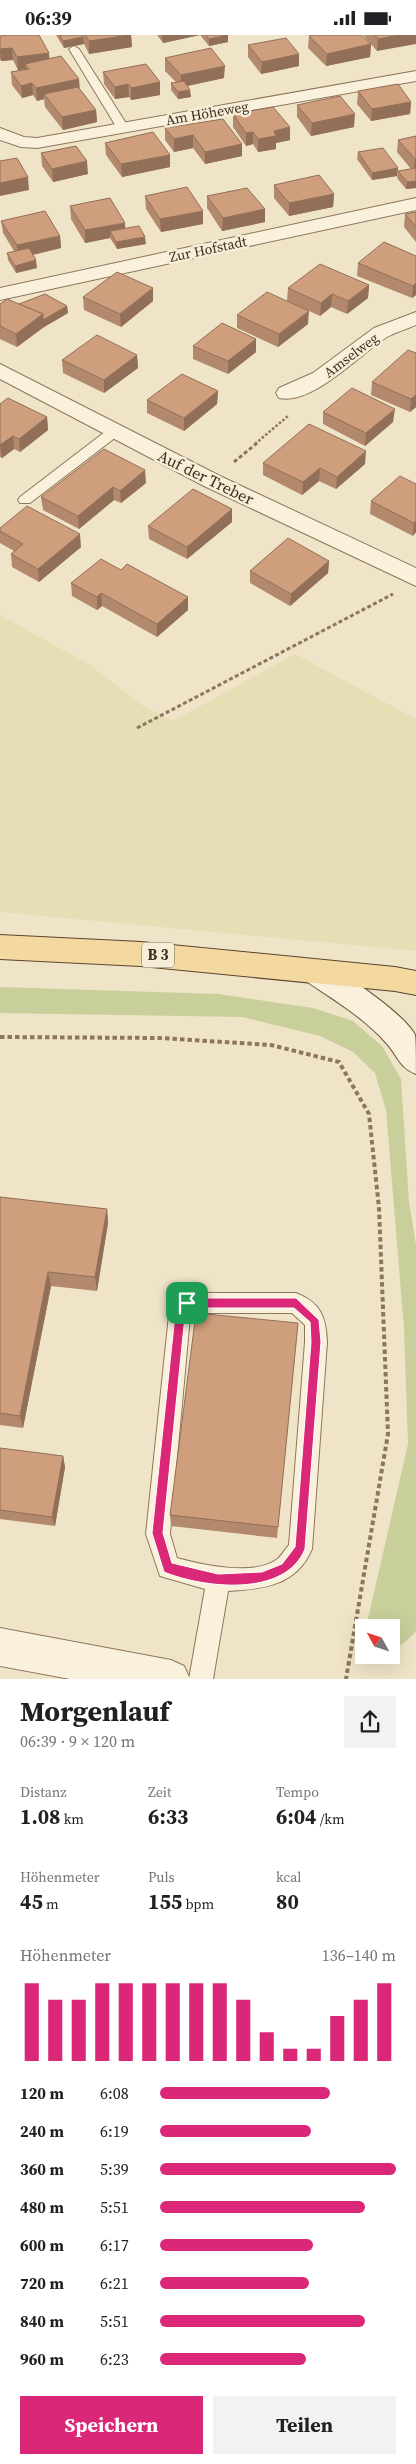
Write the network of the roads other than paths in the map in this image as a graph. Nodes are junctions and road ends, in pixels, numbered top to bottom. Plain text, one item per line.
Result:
1 (74, 49) edge
2 (416, 76) edge
3 (123, 128) junction
4 (0, 133) edge
5 (416, 204) edge
6 (0, 294) edge
7 (416, 318) edge
8 (0, 370) edge
9 (286, 393) road end
10 (115, 431) junction
11 (25, 500) dead end
12 (407, 585) edge
13 (0, 947) edge
14 (316, 972) junction
15 (416, 983) edge
16 (416, 1061) edge
17 (218, 1580) junction
18 (0, 1647) edge
19 (171, 1679) edge
20 (200, 1679) edge

1 - 3 lane
2 - 3 street, Am Höheweg
3 - 4 street, Am Höheweg
5 - 6 street, Zur Hofstadt
7 - 9 street, Amselweg
8 - 10 street, Auf der Treber
10 - 11 lane
10 - 12 street, Auf der Treber
13 - 14 main road, B 3
14 - 15 main road, B 3
14 - 16 street
17 - 17 lane
17 - 20 lane
18 - 19 street

